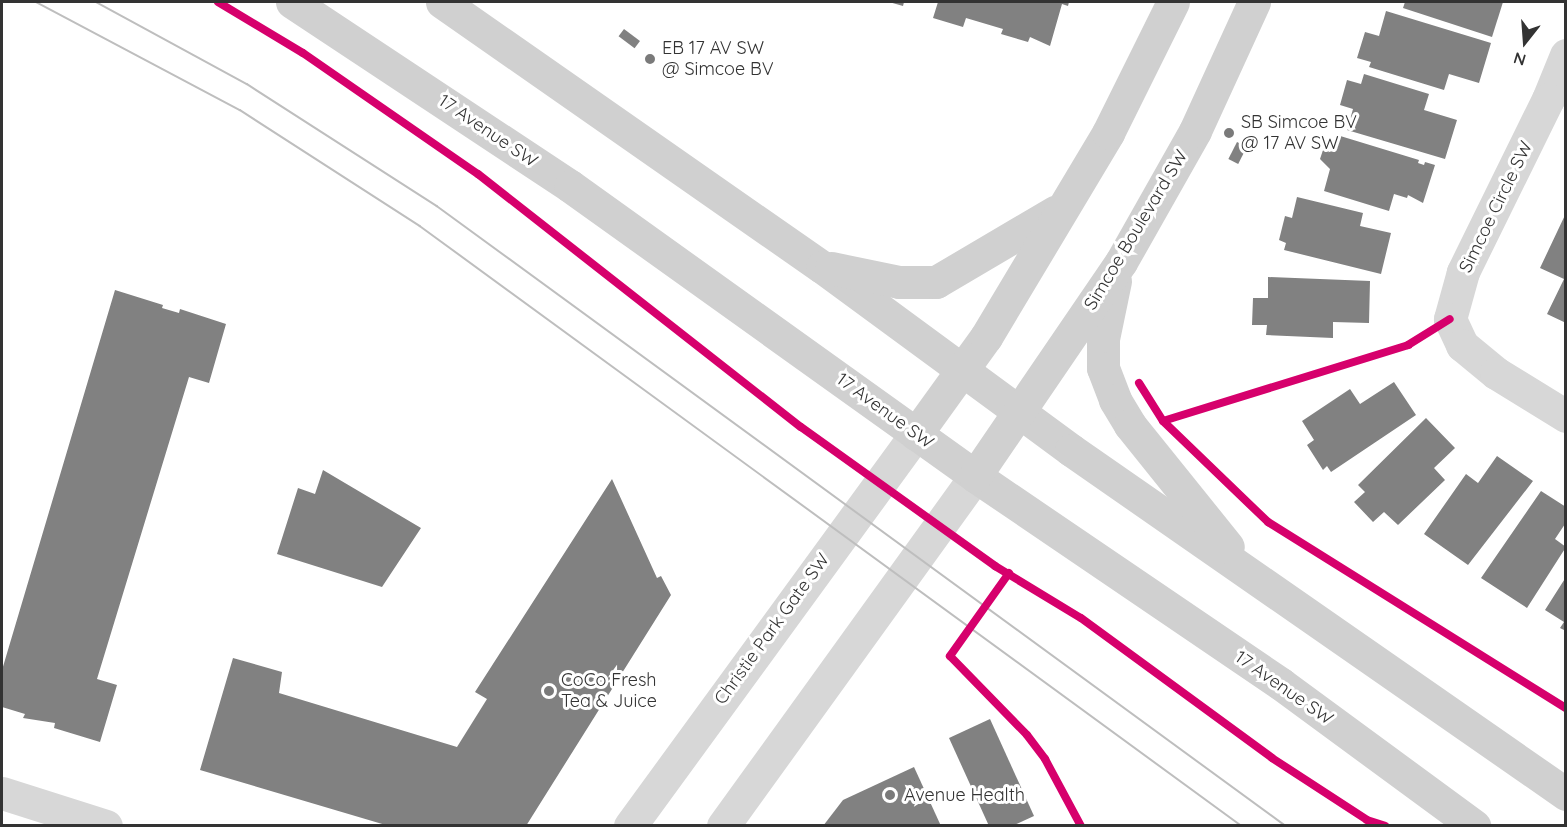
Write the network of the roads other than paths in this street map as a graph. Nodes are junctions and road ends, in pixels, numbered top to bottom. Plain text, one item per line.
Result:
1 (292, 2) edge
2 (442, 2) edge
3 (1173, 2) edge
4 (1254, 2) edge
5 (1566, 55) edge
6 (1059, 209) junction
7 (1121, 262) junction
8 (822, 267) junction
9 (962, 371) junction
10 (1018, 411) junction
11 (1566, 416) edge
12 (916, 434) junction
13 (975, 476) junction
14 (1248, 573) junction
15 (2, 793) edge
16 (1566, 794) edge
17 (106, 825) edge
18 (630, 825) edge
19 (723, 825) edge
20 (1474, 825) edge

1 - 12 main road, 17 Avenue SW
2 - 8 main road
3 - 6 main road
4 - 7 main road, Simcoe Boulevard SW
5 - 11 street, Simcoe Circle SW
6 - 8 main road
6 - 9 main road
7 - 10 main road, Simcoe Boulevard SW
7 - 14 main road
8 - 9 main road
9 - 10 main road
9 - 12 main road
10 - 13 main road, Simcoe Boulevard SW
10 - 14 main road
12 - 13 main road, 17 Avenue SW
12 - 18 street, Christie Park Gate SW
13 - 19 street
13 - 20 main road, 17 Avenue SW
14 - 16 main road
15 - 17 street

